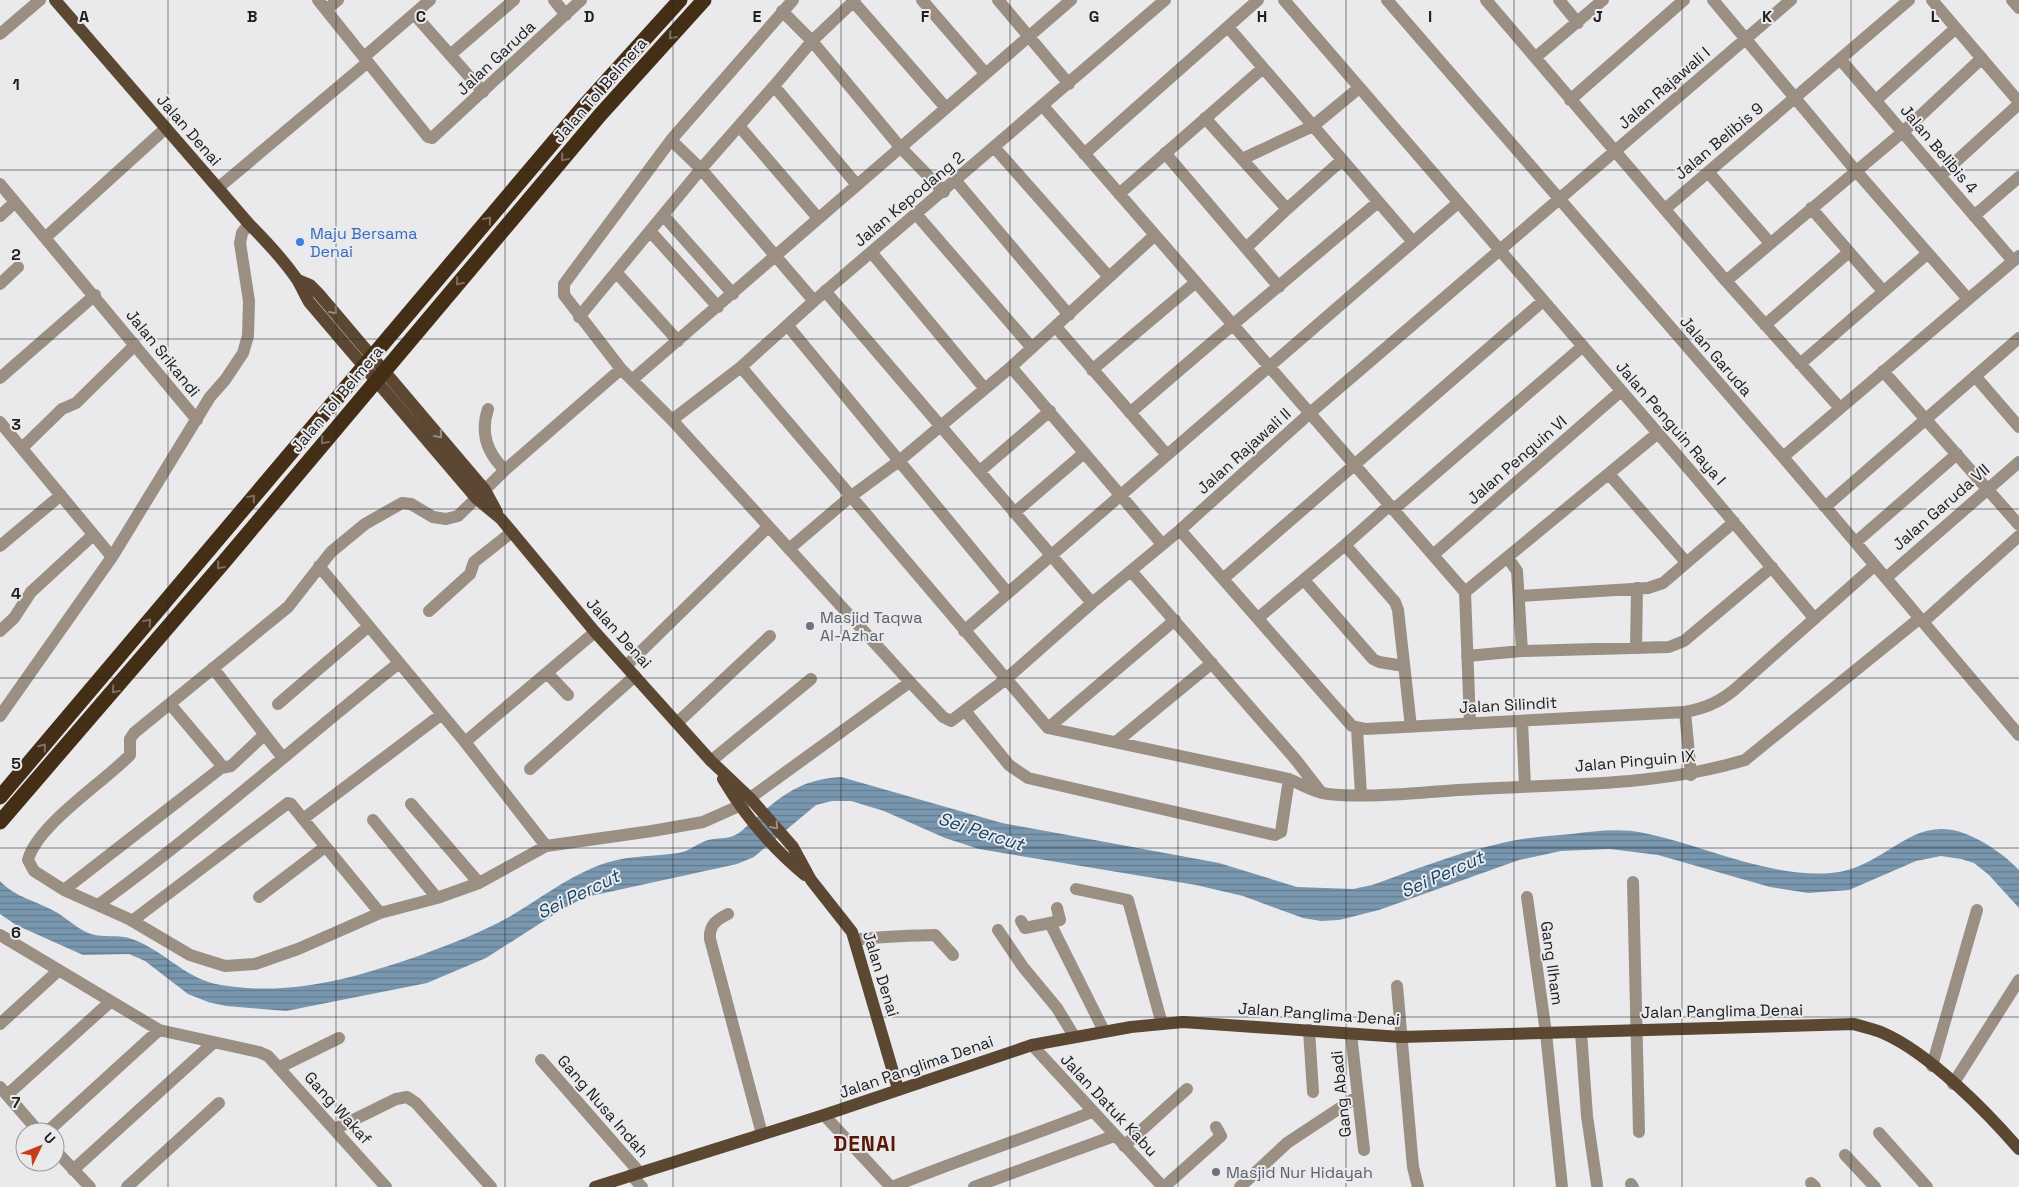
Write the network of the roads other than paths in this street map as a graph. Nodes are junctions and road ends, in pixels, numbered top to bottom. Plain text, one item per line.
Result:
1 (40, 0) edge
2 (55, 0) edge
3 (338, 0) edge
4 (430, 0) edge
5 (514, 0) edge
6 (554, 0) edge
7 (581, 0) edge
8 (680, 0) edge
9 (704, 0) edge
10 (793, 0) edge
11 (854, 0) edge
12 (922, 0) edge
13 (998, 0) edge
14 (1070, 0) edge
15 (1165, 0) edge
16 (1258, 0) edge
17 (1284, 0) edge
18 (1386, 0) edge
19 (1486, 0) edge
20 (1559, 0) edge
21 (1603, 0) edge
22 (1684, 0) edge
23 (1713, 0) edge
24 (1791, 0) edge
25 (1909, 0) edge
26 (1932, 0) edge
27 (2012, 0) edge
28 (322, 5) edge
29 (2019, 8) edge
30 (782, 11) junction
31 (414, 14) junction
32 (566, 14) junction
33 (1578, 23) junction
34 (1228, 27) junction
35 (1956, 28) junction
36 (0, 34) edge
37 (1029, 36) junction
38 (1745, 39) junction
39 (812, 41) junction
40 (450, 55) junction
41 (1536, 57) junction
42 (1982, 58) junction
43 (1840, 59) junction
44 (366, 60) junction
45 (1262, 68) junction
46 (985, 73) junction
47 (1069, 84) junction
48 (774, 86) junction
49 (1359, 88) junction
50 (483, 92) junction
51 (1795, 99) junction
52 (1570, 100) junction
53 (1876, 100) junction
54 (2019, 103) edge
55 (1043, 106) junction
56 (946, 108) junction
57 (1205, 118) junction
58 (739, 126) junction
59 (1313, 126) junction
60 (166, 128) junction
61 (1904, 131) junction
62 (671, 140) junction
63 (900, 147) junction
64 (994, 147) junction
65 (1617, 151) junction
66 (1165, 153) junction
67 (1084, 154) junction
68 (1242, 159) junction
69 (1342, 160) junction
70 (701, 169) junction
71 (1856, 171) junction
72 (1708, 172) junction
73 (1940, 176) junction
74 (2019, 177) edge
75 (956, 180) junction
76 (0, 184) edge
77 (856, 185) junction
78 (218, 188) junction
79 (944, 192) junction
80 (1119, 194) junction
81 (1559, 201) junction
82 (15, 202) junction
83 (1378, 202) junction
84 (1458, 203) junction
85 (1811, 208) junction
86 (1286, 209) junction
87 (1665, 209) junction
88 (916, 214) junction
89 (663, 215) junction
90 (0, 216) edge
91 (1974, 216) junction
92 (818, 218) junction
93 (249, 224) junction
94 (650, 230) junction
95 (1155, 236) junction
96 (46, 237) junction
97 (1414, 242) junction
98 (1770, 243) junction
99 (1246, 248) junction
100 (871, 252) junction
101 (1500, 252) junction
102 (1849, 252) junction
103 (1927, 254) junction
104 (775, 255) junction
105 (2016, 258) edge
106 (18, 267) dead end
107 (616, 272) junction
108 (1108, 277) junction
109 (1726, 281) junction
110 (1196, 282) junction
111 (0, 284) edge
112 (1279, 286) junction
113 (825, 291) junction
114 (1883, 291) junction
115 (733, 294) junction
116 (94, 295) junction
117 (1968, 298) junction
118 (814, 301) junction
119 (1543, 301) junction
120 (718, 307) junction
121 (1069, 315) junction
122 (579, 317) junction
123 (1232, 324) junction
124 (1765, 325) junction
125 (788, 326) junction
126 (1056, 327) junction
127 (2019, 338) edge
128 (678, 341) junction
129 (135, 345) junction
130 (1583, 346) junction
131 (1032, 348) junction
132 (1800, 364) junction
133 (1269, 366) junction
134 (741, 367) junction
135 (1011, 367) junction
136 (621, 369) junction
137 (1092, 370) junction
138 (1883, 371) junction
139 (1975, 376) junction
140 (0, 378) edge
141 (633, 380) junction
142 (985, 389) junction
143 (1621, 391) junction
144 (488, 408) dead end
145 (1840, 408) junction
146 (1050, 411) junction
147 (1130, 413) junction
148 (1310, 413) junction
149 (1925, 418) junction
150 (197, 420) junction
151 (672, 420) junction
152 (0, 422) edge
153 (942, 425) junction
154 (2019, 427) edge
155 (1658, 433) junction
156 (22, 448) junction
157 (1084, 453) junction
158 (1957, 454) junction
159 (1168, 455) junction
160 (1783, 457) junction
161 (899, 461) junction
162 (2019, 462) edge
163 (1354, 464) junction
164 (505, 470) junction
165 (980, 471) junction
166 (1609, 474) junction
167 (1987, 488) junction
168 (481, 494) junction
169 (61, 495) junction
170 (1121, 496) junction
171 (850, 497) junction
172 (1392, 507) junction
173 (1825, 507) junction
174 (1014, 513) junction
175 (1734, 522) junction
176 (2019, 525) edge
177 (768, 527) junction
178 (1180, 530) junction
179 (512, 532) junction
180 (93, 535) junction
181 (2019, 536) edge
182 (1856, 542) junction
183 (1162, 544) junction
184 (1345, 545) junction
185 (0, 546) edge
186 (789, 549) junction
187 (1051, 554) junction
188 (1433, 555) junction
189 (112, 557) junction
190 (1508, 558) junction
191 (1686, 562) junction
192 (319, 566) junction
193 (1874, 566) junction
194 (1772, 567) junction
195 (1131, 571) junction
196 (1224, 578) junction
197 (1886, 578) junction
198 (1304, 580) junction
199 (1637, 588) junction
200 (1007, 592) junction
201 (1465, 592) junction
202 (1519, 596) junction
203 (1092, 603) junction
204 (428, 611) dead end
205 (1258, 618) junction
206 (1814, 618) junction
207 (1175, 620) junction
208 (1921, 620) junction
209 (368, 626) junction
210 (964, 630) junction
211 (0, 631) edge
212 (595, 632) junction
213 (770, 636) dead end
214 (1636, 648) junction
215 (1522, 650) junction
216 (1467, 656) junction
217 (399, 663) junction
218 (1212, 663) junction
219 (626, 666) junction
220 (1404, 666) junction
221 (213, 668) junction
222 (547, 673) junction
223 (635, 676) junction
224 (811, 679) dead end
225 (1006, 680) junction
226 (910, 682) junction
227 (568, 695) dead end
228 (170, 704) junction
229 (278, 704) dead end
230 (966, 712) junction
231 (1685, 712) junction
232 (442, 714) junction
233 (0, 716) edge
234 (1522, 721) junction
235 (678, 723) junction
236 (1470, 724) junction
237 (1411, 727) junction
238 (1048, 728) junction
239 (1357, 729) junction
240 (264, 735) junction
241 (2019, 735) edge
242 (465, 742) junction
243 (1116, 742) junction
244 (283, 758) junction
245 (713, 763) junction
246 (221, 768) junction
247 (530, 770) dead end
248 (1691, 774) junction
249 (1290, 779) junction
250 (1524, 786) junction
251 (1322, 793) junction
252 (1361, 794) junction
253 (0, 797) edge
254 (753, 801) junction
255 (412, 804) dead end
256 (743, 810) junction
257 (4, 818) edge
258 (303, 819) junction
259 (374, 820) dead end
260 (546, 846) junction
261 (326, 847) junction
262 (811, 880) junction
263 (479, 882) junction
264 (1633, 882) dead end
265 (1076, 889) dead end
266 (64, 890) junction
267 (259, 897) dead end
268 (1527, 897) dead end
269 (437, 898) junction
270 (98, 905) junction
271 (1057, 908) dead end
272 (1977, 910) dead end
273 (380, 913) junction
274 (728, 914) dead end
275 (132, 921) junction
276 (1021, 921) dead end
277 (1050, 923) junction
278 (998, 930) dead end
279 (0, 935) edge
280 (855, 940) junction
281 (953, 955) dead end
282 (59, 970) junction
283 (2019, 980) edge
284 (1398, 986) dead end
285 (110, 1002) junction
286 (0, 1024) edge
287 (1162, 1024) junction
288 (1636, 1029) junction
289 (159, 1030) junction
290 (1309, 1030) junction
291 (1104, 1031) junction
292 (1581, 1032) junction
293 (1546, 1033) junction
294 (1351, 1034) junction
295 (1074, 1036) junction
296 (1401, 1037) junction
297 (338, 1038) dead end
298 (213, 1044) junction
299 (1032, 1045) junction
300 (541, 1060) dead end
301 (1932, 1066) junction
302 (280, 1067) junction
303 (1953, 1084) junction
304 (898, 1089) junction
305 (1188, 1089) dead end
306 (3, 1091) edge
307 (1313, 1092) dead end
308 (1358, 1096) junction
309 (219, 1103) dead end
310 (1092, 1112) junction
311 (824, 1114) junction
312 (30, 1122) edge
313 (58, 1122) edge
314 (1216, 1127) dead end
315 (335, 1130) junction
316 (1639, 1132) dead end
317 (1879, 1133) dead end
318 (762, 1134) junction
319 (1114, 1136) junction
320 (1124, 1146) junction
321 (2019, 1149) edge
322 (1364, 1150) dead end
323 (1845, 1155) dead end
324 (65, 1161) edge
325 (73, 1170) junction
326 (635, 1174) junction
327 (1597, 1185) dead end
328 (90, 1187) edge
329 (127, 1187) edge
330 (386, 1187) edge
331 (491, 1187) edge
332 (595, 1187) edge
333 (642, 1187) edge
334 (891, 1187) edge
335 (974, 1187) edge
336 (1163, 1187) edge
337 (1240, 1187) edge
338 (1418, 1187) edge
339 (1562, 1187) edge
340 (1875, 1187) edge
341 (1927, 1187) edge

1 - 36 street
2 - 60 main road, Jalan Denai
3 - 28 street
4 - 31 street
5 - 40 street
6 - 32 street
7 - 32 street, Jalan Garuda
253 -> 8 highway, Jalan Tol Belmera
9 -> 257 highway, Jalan Tol Belmera
10 - 30 street
11 - 39 street
11 - 56 street
12 - 46 street
13 - 37 street
14 - 37 street
15 - 47 street, Jalan Kepodang 2
16 - 34 street
17 - 49 street, Jalan Penguin Raya I
18 - 81 street, Jalan Garuda
19 - 41 street
20 - 33 street
21 - 33 street
22 - 52 street
23 - 38 street
24 - 38 street, Jalan Rajawali I
25 - 43 street, Jalan Belibis 9
26 - 35 street
27 - 29 street
28 - 44 street
30 - 39 street
30 - 62 street
31 - 40 street
31 - 44 street
32 - 50 street, Jalan Garuda
33 - 41 street
34 - 45 street
34 - 67 street
35 - 42 street
35 - 53 street
37 - 46 street
37 - 47 street
38 - 51 street
38 - 65 street, Jalan Rajawali I
39 - 48 street
39 - 63 street
40 - 50 street
41 - 52 street
42 - 54 street
42 - 61 street
43 - 51 street, Jalan Belibis 9
43 - 53 street, Jalan Belibis 4
44 - 50 street, Jalan Garuda
44 - 78 street
45 - 57 street
45 - 59 street
46 - 56 street
47 - 55 street, Jalan Kepodang 2
48 - 58 street
48 - 77 street
49 - 59 street
49 - 84 street, Jalan Penguin Raya I
51 - 71 street
51 - 72 street, Jalan Belibis 9
52 - 65 street
53 - 61 street, Jalan Belibis 4
54 - 73 street
55 - 64 street, Jalan Kepodang 2
55 - 67 street
56 - 63 street
57 - 66 street
57 - 68 street
58 - 70 street
58 - 92 street
59 - 68 street
59 - 69 street
60 - 78 main road, Jalan Denai
60 - 96 street
61 - 71 street
61 - 73 street, Jalan Belibis 4
62 - 70 street
62 - 122 street
63 - 77 street
63 - 79 street
64 - 75 street, Jalan Kepodang 2
64 - 108 street
65 - 81 street, Jalan Rajawali I
65 - 87 street
66 - 80 street
66 - 99 street
67 - 80 street
68 - 86 street
69 - 83 street
69 - 86 street
70 - 89 street
70 - 104 street
71 - 85 street
71 - 103 street
72 - 87 street, Jalan Belibis 9
72 - 98 street
73 - 91 street, Jalan Belibis 4
74 - 91 street
75 - 79 street, Jalan Kepodang 2
75 - 121 street
76 - 82 street, Jalan Srikandi
77 - 92 street
78 - 93 main road, Jalan Denai
79 - 88 street, Jalan Kepodang 2
80 - 95 street
81 - 101 street, Jalan Rajawali II
81 - 160 street, Jalan Garuda
82 - 90 street
82 - 96 street, Jalan Srikandi
83 - 97 street
83 - 112 street
84 - 97 street
84 - 101 street, Jalan Penguin Raya I
85 - 98 street
85 - 102 street
86 - 99 street
87 - 109 street
88 - 100 street, Jalan Kepodang 2
88 - 131 street
89 - 94 street
89 - 115 street
91 - 105 street, Jalan Belibis 4
92 - 104 street
93 - 150 street
93 - 168 main road, Jalan Denai
94 - 107 street
94 - 120 street
95 - 108 street
95 - 110 street
96 - 116 street, Jalan Srikandi
97 - 133 street
98 - 109 street
99 - 112 street
100 - 113 street, Jalan Kepodang 2
100 - 142 street
101 - 119 street, Jalan Penguin Raya I
101 - 148 street, Jalan Rajawali II
102 - 114 street
102 - 124 street
103 - 114 street
103 - 117 street
104 - 115 street
104 - 118 street
105 - 117 street
106 - 111 street
107 - 122 street
107 - 128 street
108 - 121 street
109 - 124 street
110 - 123 street
110 - 137 street
112 - 123 street
113 - 118 street, Jalan Kepodang 2
113 - 153 street
114 - 132 street
115 - 120 street
116 - 129 street, Jalan Srikandi
116 - 140 street
117 - 138 street
118 - 125 street, Jalan Kepodang 2
119 - 130 street, Jalan Penguin Raya I
119 - 163 street
120 - 128 street
121 - 126 street
122 - 136 street
123 - 133 street
123 - 147 street
124 - 132 street
125 - 134 street, Jalan Kepodang 2
125 - 161 street
126 - 131 street
126 - 137 street
127 - 139 street
128 - 141 street
129 - 150 street, Jalan Srikandi
129 - 156 street
130 - 143 street, Jalan Penguin Raya I
130 - 172 street
131 - 135 street
132 - 145 street
133 - 148 street
133 - 159 street
134 - 151 street, Jalan Kepodang 2
134 - 171 street
135 - 142 street
135 - 146 street
136 - 141 street
136 - 164 street
137 - 147 street
138 - 145 street
138 - 149 street
139 - 149 street
139 - 154 street
141 - 151 street
142 - 153 street
143 - 155 street, Jalan Penguin Raya I
143 - 188 street, Jalan Penguin VI
144 - 164 street
145 - 160 street
146 - 157 street
146 - 165 street
147 - 159 street
148 - 163 street
148 - 178 street, Jalan Rajawali II
149 - 158 street
149 - 173 street
150 - 189 street, Jalan Srikandi
151 - 177 street
152 - 156 street
153 - 161 street
153 - 165 street
155 - 166 street
155 - 175 street, Jalan Penguin Raya I
156 - 169 street
157 - 170 street
157 - 174 street
158 - 167 street
158 - 182 street
159 - 170 street
160 - 173 street, Jalan Garuda
161 - 171 street
161 - 200 street
162 - 167 street, Jalan Garuda VII
163 - 172 street
163 - 196 street
164 - 168 street
165 - 174 street
166 - 190 street
166 - 191 street
167 - 176 street
167 - 197 street, Jalan Garuda VII
168 - 179 main road, Jalan Denai
168 - 192 street
169 - 180 street
169 - 185 street
170 - 183 street
170 - 187 street
171 - 186 street
171 - 210 street
172 - 184 street
172 - 188 street
173 - 182 street, Jalan Garuda
174 - 187 street
175 - 191 street
175 - 194 street, Jalan Penguin Raya I
177 - 186 street
177 - 219 street
178 - 183 street, Jalan Rajawali II
178 - 196 street
179 - 204 street
179 - 212 main road, Jalan Denai
180 - 189 street
180 - 211 street
181 - 208 street, Jalan Pinguin IX
182 - 193 street, Jalan Garuda
183 - 195 street, Jalan Rajawali II
184 - 198 street
184 - 220 street
186 - 226 street
187 - 200 street
187 - 203 street
188 - 201 street
189 - 233 street, Jalan Srikandi
190 - 201 street
190 - 202 street
191 - 199 street
192 - 209 street
192 - 221 street
193 - 197 street, Jalan Garuda
193 - 206 street, Jalan Silindit
194 - 206 street, Jalan Penguin Raya I
194 - 214 street
195 - 203 street, Jalan Rajawali II
195 - 207 street
196 - 205 street
197 - 208 street, Jalan Garuda
198 - 205 street
198 - 220 street
199 - 202 street
199 - 214 street
200 - 210 street
201 - 216 street
202 - 215 street
203 - 225 street, Jalan Rajawali II
205 - 239 street
206 - 231 street, Jalan Silindit
207 - 218 street
207 - 238 street
208 - 241 street, Jalan Garuda
208 - 248 street, Jalan Pinguin IX
209 - 217 street
209 - 229 street
210 - 225 street
212 - 219 main road, Jalan Denai
212 - 222 street
213 - 235 street
214 - 215 street
215 - 216 street
216 - 236 street
217 - 232 street
217 - 244 street
218 - 243 street
218 - 251 street
219 - 223 main road, Jalan Denai
220 - 237 street
221 - 228 street
221 - 240 street
222 - 227 street
222 - 242 street
223 - 235 main road, Jalan Denai
223 - 247 street
224 - 245 street
225 - 230 street, Jalan Rajawali II
225 - 238 street
226 - 230 street, Jalan Rajawali II
226 - 254 street
228 - 246 street
228 - 266 street
230 - 249 street
231 - 234 street, Jalan Silindit
231 - 248 street
232 - 242 street
232 - 258 street
234 - 236 street, Jalan Silindit
234 - 250 street
235 - 245 main road, Jalan Denai
236 - 237 street, Jalan Silindit
237 - 239 street, Jalan Silindit
238 - 243 street
239 - 252 street
240 - 244 street
240 - 246 street
242 - 260 street
243 - 249 street
244 - 270 street
245 - 254 main road, Jalan Denai
245 - 256 main road, Jalan Denai
246 - 266 street
248 - 250 street, Jalan Pinguin IX
249 - 251 street
250 - 252 street, Jalan Pinguin IX
251 - 252 street, Jalan Pinguin IX
254 - 256 street
254 -> 262 main road, Jalan Denai
255 - 263 street
256 - 260 street
256 - 262 main road, Jalan Denai
258 - 261 street
258 - 275 street
259 - 269 street
260 - 263 street
261 - 267 street
261 - 273 street
262 - 280 main road, Jalan Denai
263 - 269 street
264 - 288 street
265 - 287 street
266 - 270 street
268 - 293 street, Gang Ilham
269 - 273 street
270 - 275 street
271 - 277 street
272 - 301 street
273 - 275 street
274 - 318 street
276 - 277 street
277 - 291 street
278 - 295 street
279 - 282 street
280 - 281 street
280 - 304 main road, Jalan Denai
282 - 285 street
282 - 286 street
283 - 303 street
284 - 296 street
285 - 289 street
285 - 306 street
287 - 290 main road, Jalan Panglima Denai
287 - 291 main road, Jalan Panglima Denai
288 - 292 main road, Jalan Panglima Denai
288 - 301 main road, Jalan Panglima Denai
288 - 316 street
289 - 298 street
289 - 313 street
290 - 294 main road, Jalan Panglima Denai
290 - 307 street
291 - 295 main road, Jalan Panglima Denai
292 - 293 main road, Jalan Panglima Denai
292 - 327 street
293 - 296 main road, Jalan Panglima Denai
293 - 339 street, Gang Ilham
294 - 296 main road, Jalan Panglima Denai
294 - 308 street, Gang Abadi
295 - 299 main road, Jalan Panglima Denai
296 - 338 street
297 - 302 street
298 - 302 street, Gang Wakaf
298 - 325 street
299 - 304 main road, Jalan Panglima Denai
299 - 310 street, Jalan Datuk Kabu
300 - 326 street, Gang Nusa Indah
301 - 303 main road, Jalan Panglima Denai
302 - 315 street, Gang Wakaf
303 - 321 main road, Jalan Panglima Denai
304 - 311 main road, Jalan Panglima Denai
305 - 320 street
306 - 312 street
308 - 322 street, Gang Abadi
308 - 337 street
309 - 329 street
310 - 319 street, Jalan Datuk Kabu
310 - 334 street
311 - 318 main road, Jalan Panglima Denai
311 - 334 street
314 - 336 street
315 - 330 street, Gang Wakaf
315 - 331 street
317 - 341 street
318 - 326 main road, Jalan Panglima Denai
319 - 320 street, Jalan Datuk Kabu
319 - 335 street
320 - 336 street, Jalan Datuk Kabu
323 - 340 street
324 - 325 street
325 - 328 street
326 - 332 main road, Jalan Panglima Denai
326 - 333 street, Gang Nusa Indah

